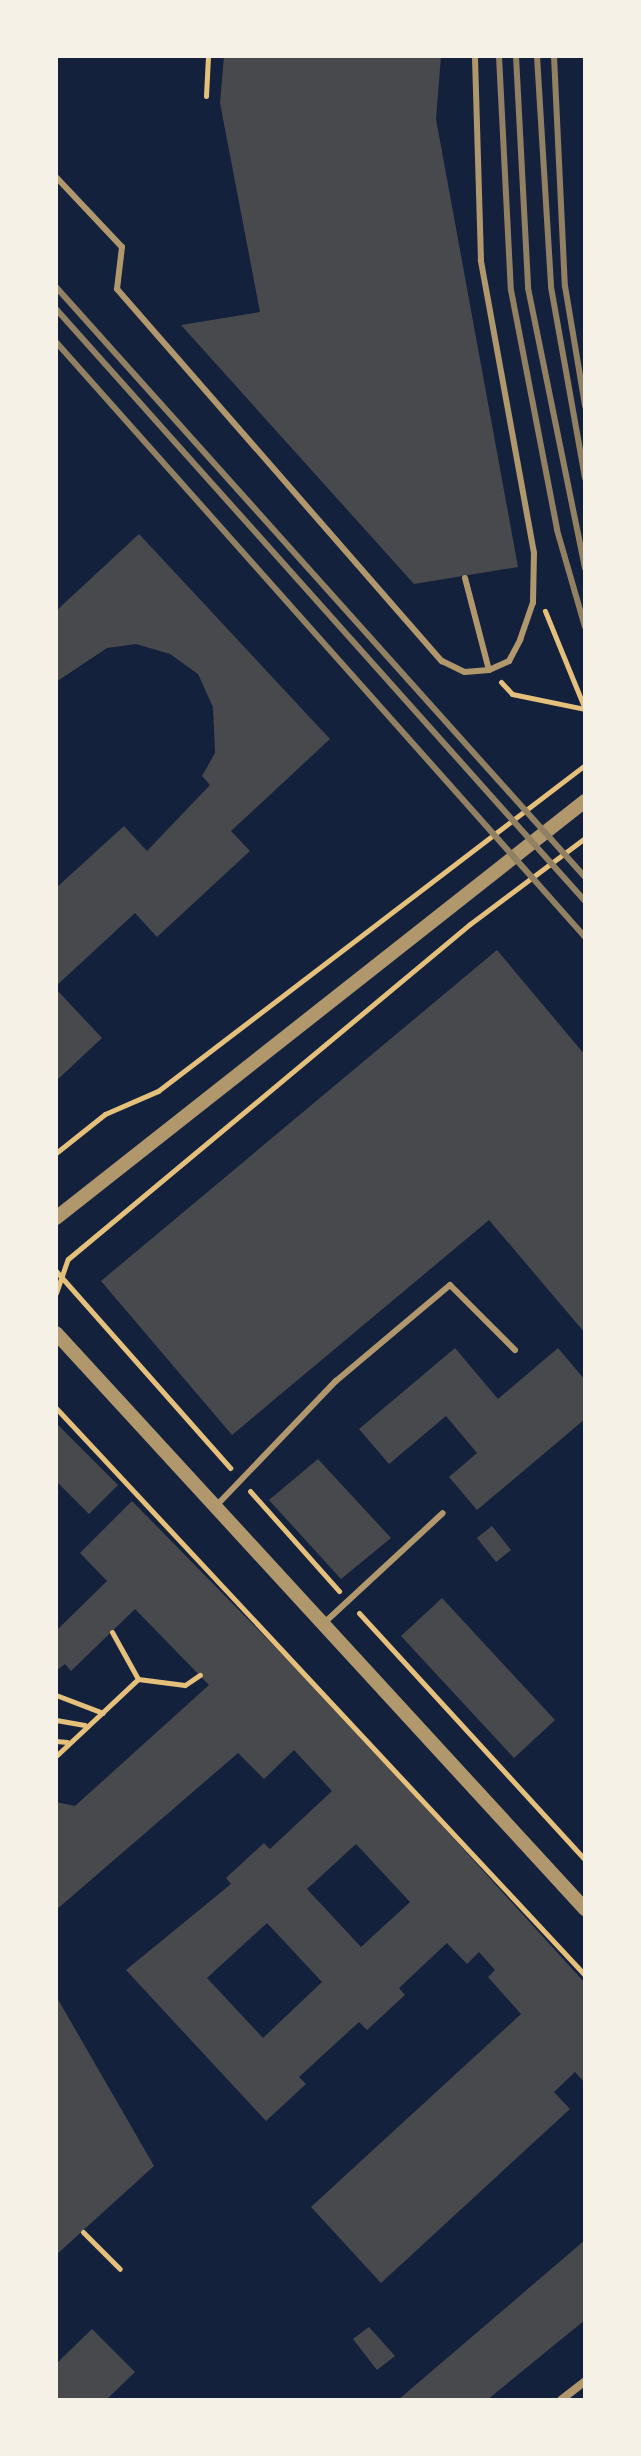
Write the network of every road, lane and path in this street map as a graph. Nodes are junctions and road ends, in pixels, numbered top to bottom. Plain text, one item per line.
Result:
1 (208, 56) edge
2 (475, 56) edge
3 (206, 96) dead end
4 (56, 177) edge
5 (465, 578) dead end
6 (533, 603) junction
7 (489, 670) junction
8 (585, 710) edge
9 (585, 765) edge
10 (585, 801) edge
11 (585, 838) edge
12 (56, 1153) edge
13 (56, 1218) edge
14 (56, 1271) edge
15 (65, 1284) junction
16 (56, 1293) edge
17 (56, 1333) edge
18 (515, 1350) dead end
19 (56, 1408) edge
20 (242, 1482) junction
21 (215, 1507) junction
22 (443, 1513) dead end
23 (348, 1600) junction
24 (323, 1624) junction
25 (112, 1632) dead end
26 (200, 1675) dead end
27 (138, 1679) junction
28 (56, 1695) edge
29 (104, 1713) junction
30 (56, 1720) edge
31 (86, 1725) junction
32 (56, 1741) edge
33 (68, 1743) junction
34 (56, 1756) edge
35 (585, 1860) edge
36 (585, 1909) edge
37 (585, 1975) edge
38 (83, 2232) dead end
39 (120, 2269) dead end
40 (585, 2381) edge
41 (561, 2400) edge

1 - 3 path
2 - 6 lane
4 - 7 lane
5 - 7 lane
6 - 7 lane
6 - 8 path
7 - 8 path
9 - 12 path
10 - 13 street
11 - 15 path
14 - 15 path
15 - 16 path
15 - 20 path
17 - 21 street
18 - 20 lane
19 - 37 path
20 - 21 lane
20 - 23 path
21 - 24 street
22 - 23 lane
23 - 24 lane
23 - 35 path
24 - 36 street
25 - 27 path
26 - 27 path
27 - 29 path
28 - 29 path
29 - 31 path
30 - 31 path
31 - 33 path
32 - 33 path
33 - 34 path
38 - 39 path
40 - 41 street

